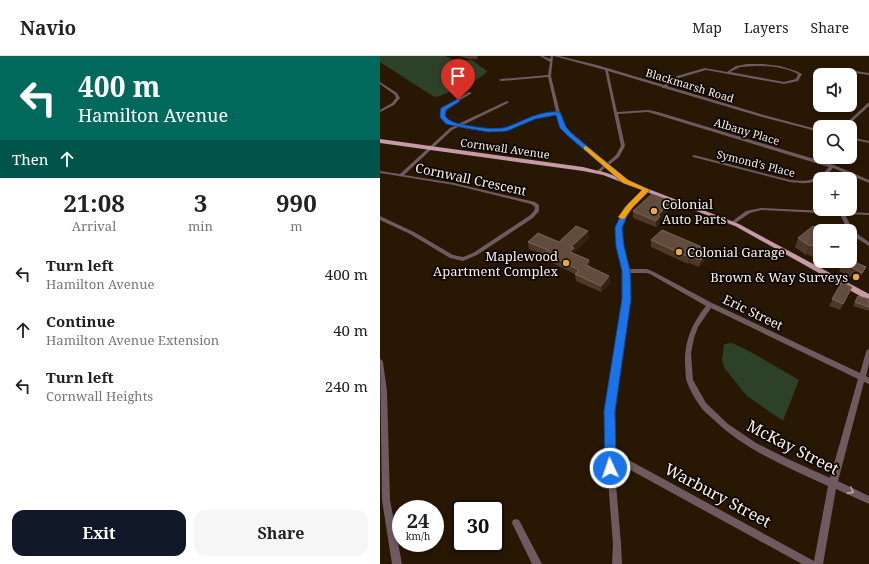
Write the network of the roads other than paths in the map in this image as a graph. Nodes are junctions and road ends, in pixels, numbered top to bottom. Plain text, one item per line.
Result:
1 (541, 56) edge
2 (552, 56) edge
3 (555, 56) edge
4 (560, 58) junction
5 (551, 61) junction
6 (606, 69) junction
7 (857, 72) edge
8 (727, 73) junction
9 (869, 74) edge
10 (549, 76) junction
11 (501, 80) dead end
12 (380, 83) edge
13 (663, 87) junction
14 (470, 93) dead end
15 (507, 102) dead end
16 (869, 104) edge
17 (380, 111) edge
18 (558, 113) junction
19 (616, 113) junction
20 (852, 120) edge
21 (457, 126) junction
22 (813, 129) edge
23 (857, 139) edge
24 (380, 141) edge
25 (869, 142) edge
26 (430, 148) junction
27 (694, 156) dead end
28 (607, 165) junction
29 (832, 166) junction
30 (380, 172) edge
31 (600, 173) junction
32 (401, 175) junction
33 (625, 181) junction
34 (869, 182) edge
35 (647, 190) junction
36 (813, 211) edge
37 (857, 214) edge
38 (869, 214) edge
39 (843, 216) edge
40 (380, 218) edge
41 (732, 223) junction
42 (869, 244) edge
43 (626, 271) junction
44 (869, 298) edge
45 (710, 305) junction
46 (869, 352) edge
47 (380, 362) edge
48 (865, 379) edge
49 (610, 454) junction
50 (833, 483) junction
51 (869, 500) edge
52 (516, 523) dead end
53 (397, 564) edge
54 (537, 564) edge
55 (617, 564) edge
56 (811, 564) edge
57 (818, 564) edge

1 - 5 street
2 - 5 street
3 - 4 street, Blackmarsh Road
4 - 5 street
4 - 6 street, Blackmarsh Road
5 - 10 street
6 - 13 street, Blackmarsh Road
6 - 19 street
7 - 9 street
8 - 8 street
8 - 13 street
10 - 11 street
10 - 18 street
12 - 17 street
13 - 22 street, Blackmarsh Road
14 - 21 street
15 - 21 street
16 - 20 street
18 - 21 street
18 - 28 street
19 - 28 street
19 - 29 street, Albany Place
21 - 26 street
23 - 25 street
24 - 26 main road, Cornwall Avenue
26 - 31 main road, Cornwall Avenue
26 - 32 street
27 - 29 street, Symond's Place
28 - 31 street
28 - 33 street
29 - 34 street, Albany Place
30 - 32 street, Cornwall Crescent
31 - 33 main road, Cornwall Avenue
32 - 40 street, Cornwall Crescent
33 - 35 main road, Cornwall Avenue
35 - 41 main road, Cornwall Avenue
35 - 43 street
36 - 41 street
37 - 38 street
39 - 42 street
41 - 44 main road, Cornwall Avenue
43 - 45 street, Eric Street
43 - 49 street
45 - 48 street, Eric Street
45 - 50 street, McKay Street
46 - 48 street
47 - 53 street
48 - 50 street
49 - 55 street
49 - 56 street, Warbury Street
50 -> 51 street, McKay Street
50 - 57 street
52 - 54 street

